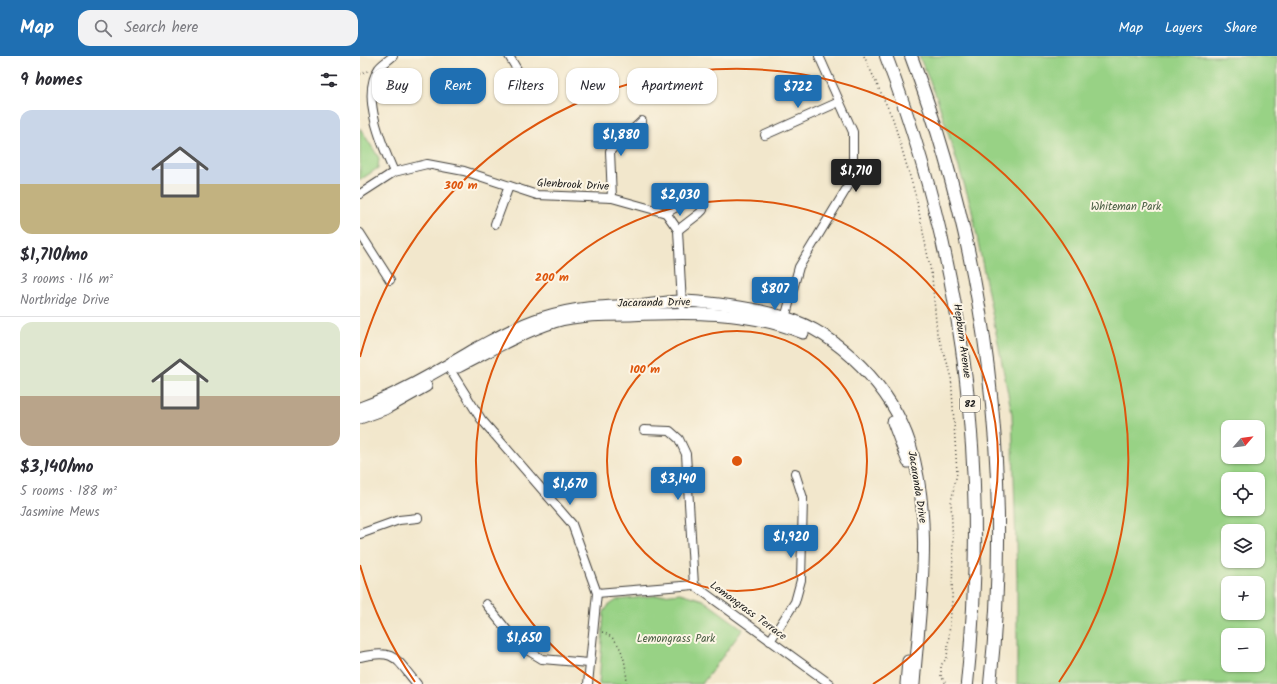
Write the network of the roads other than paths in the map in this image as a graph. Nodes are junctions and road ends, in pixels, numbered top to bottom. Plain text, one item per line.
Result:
1 (393, 56) edge
2 (509, 56) edge
3 (819, 56) edge
4 (886, 56) edge
5 (911, 56) edge
6 (516, 68) edge
7 (839, 102) junction
8 (642, 121) dead end
9 (765, 135) dead end
10 (394, 172) junction
11 (509, 186) junction
12 (360, 194) edge
13 (612, 198) junction
14 (666, 213) junction
15 (495, 224) dead end
16 (678, 230) junction
17 (360, 233) edge
18 (390, 280) dead end
19 (682, 301) junction
20 (682, 313) junction
21 (785, 321) junction
22 (449, 368) junction
23 (360, 408) edge
24 (360, 418) edge
25 (644, 430) dead end
26 (795, 473) dead end
27 (418, 518) dead end
28 (360, 534) edge
29 (694, 585) junction
30 (597, 593) junction
31 (486, 604) dead end
32 (770, 641) junction
33 (360, 657) edge
34 (590, 663) junction
35 (417, 684) edge
36 (588, 684) edge
37 (830, 684) edge
38 (906, 684) edge
39 (914, 684) edge
40 (967, 684) edge
41 (990, 684) edge

1 - 10 street
2 - 6 street
3 - 7 street
4 - 40 main road, Hepburn Avenue / 82
5 - 41 main road, Hepburn Avenue / 82
7 - 9 street
7 - 21 street
8 - 13 street
10 - 11 street, Glenbrook Drive
10 - 12 street, Glenbrook Drive
11 - 13 street, Glenbrook Drive
11 - 15 street
13 - 14 street, Glenbrook Drive
14 - 16 street
14 - 16 street
16 - 19 street
17 - 18 street
19 - 20 street
19 - 21 street, Jacaranda Drive
19 - 22 street, Jacaranda Drive
20 - 21 street, Jacaranda Drive
20 - 22 street, Jacaranda Drive
21 - 38 street, Jacaranda Drive
21 - 39 street, Jacaranda Drive
22 - 23 street, Jacaranda Drive
22 - 24 street, Jacaranda Drive
22 - 30 street
25 - 29 street
26 - 32 street
27 - 28 street
29 - 30 street, Lemongrass Terrace
29 - 32 street, Lemongrass Terrace
30 - 34 street
31 - 34 street
32 - 37 street, Lemongrass Terrace
33 - 35 street
34 - 36 street

